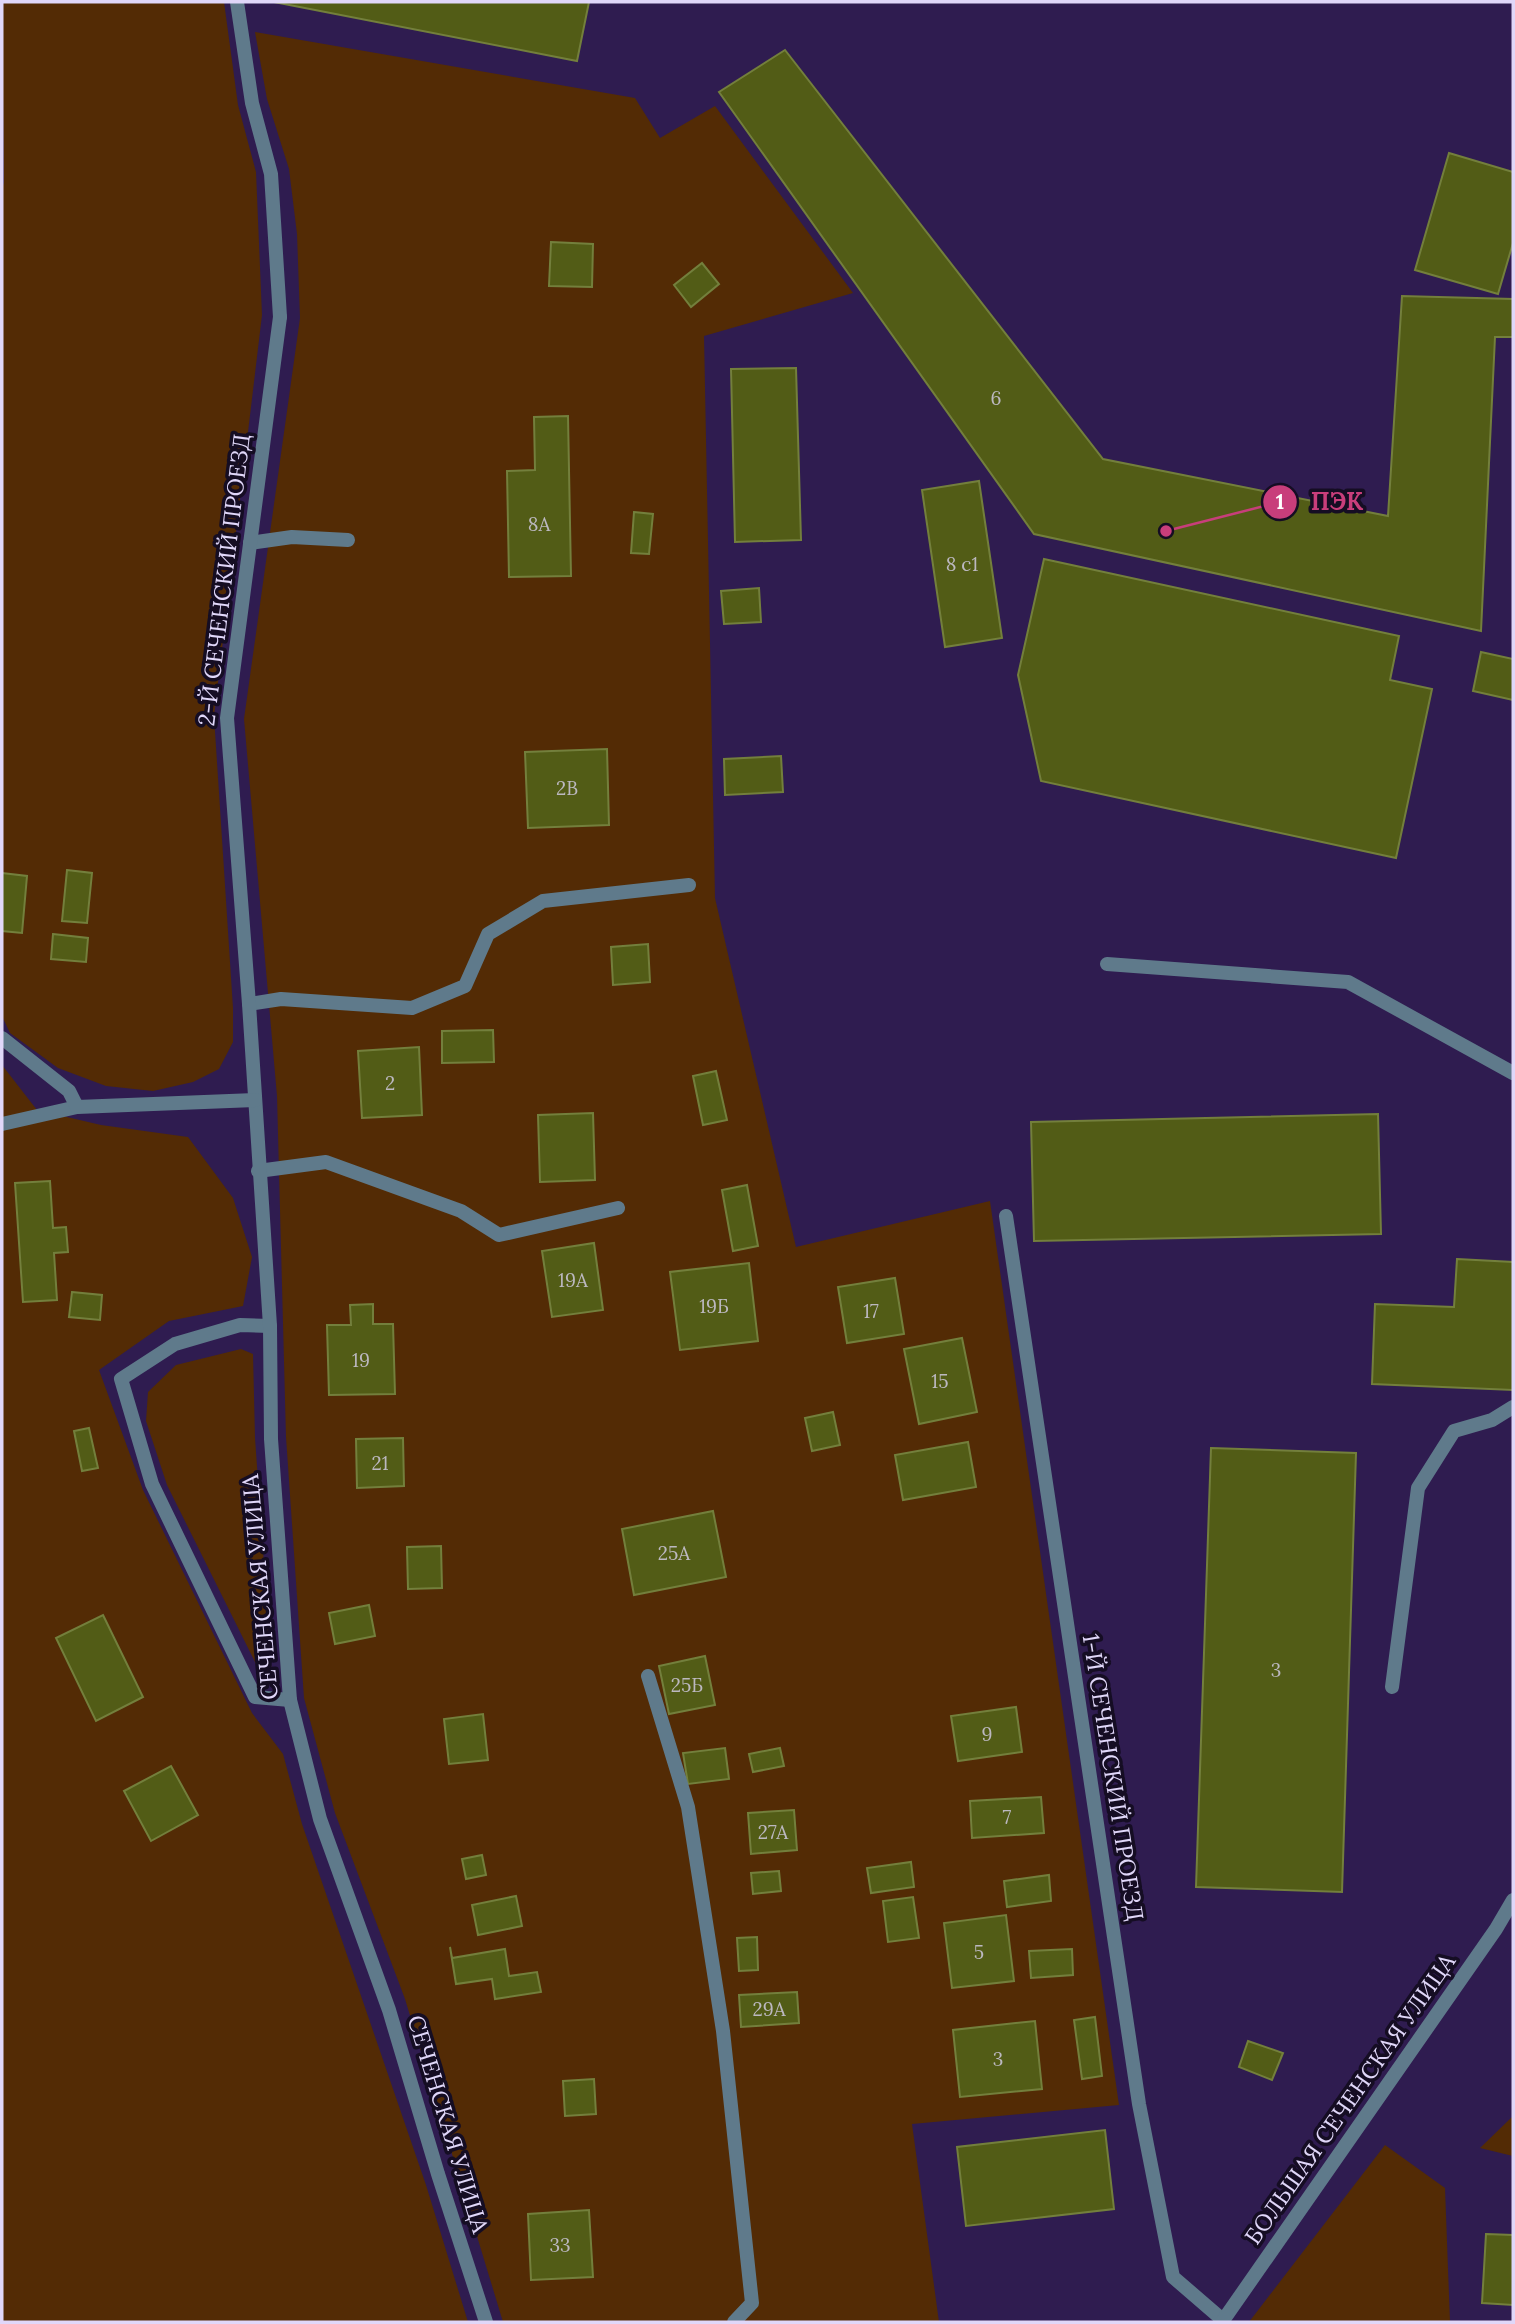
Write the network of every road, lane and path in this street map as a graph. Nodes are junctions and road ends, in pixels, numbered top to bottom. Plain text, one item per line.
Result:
1 (237, 2) edge
2 (348, 540) dead end
3 (250, 543) junction
4 (689, 885) dead end
5 (1107, 964) dead end
6 (249, 1004) junction
7 (2, 1038) edge
8 (1513, 1073) edge
9 (255, 1100) junction
10 (76, 1107) junction
11 (2, 1124) edge
12 (258, 1171) junction
13 (618, 1208) dead end
14 (1006, 1216) dead end
15 (270, 1326) junction
16 (1513, 1407) edge
17 (648, 1676) dead end
18 (1392, 1687) dead end
19 (290, 1700) junction
20 (1513, 1900) edge
21 (1223, 2321) edge
22 (486, 2322) edge
23 (734, 2322) edge

1 - 3 street, 2-Й СЕЧЕНСКИЙ ПРОЕЗД
2 - 3 street
3 - 6 street, 2-Й СЕЧЕНСКИЙ ПРОЕЗД
4 - 6 street
5 - 8 street
6 - 9 street, 2-Й СЕЧЕНСКИЙ ПРОЕЗД
7 - 10 street
9 - 10 street
9 - 12 street, СЕЧЕНСКАЯ УЛИЦА
10 - 11 street
12 - 13 street
12 - 15 street, СЕЧЕНСКАЯ УЛИЦА
14 - 21 street, 1-Й СЕЧЕНСКИЙ ПРОЕЗД
15 - 19 street, СЕЧЕНСКАЯ УЛИЦА
15 - 19 street
16 - 18 street
17 - 23 street
19 - 22 street, СЕЧЕНСКАЯ УЛИЦА
20 - 21 street, БОЛЬШАЯ СЕЧЕНСКАЯ УЛИЦА

